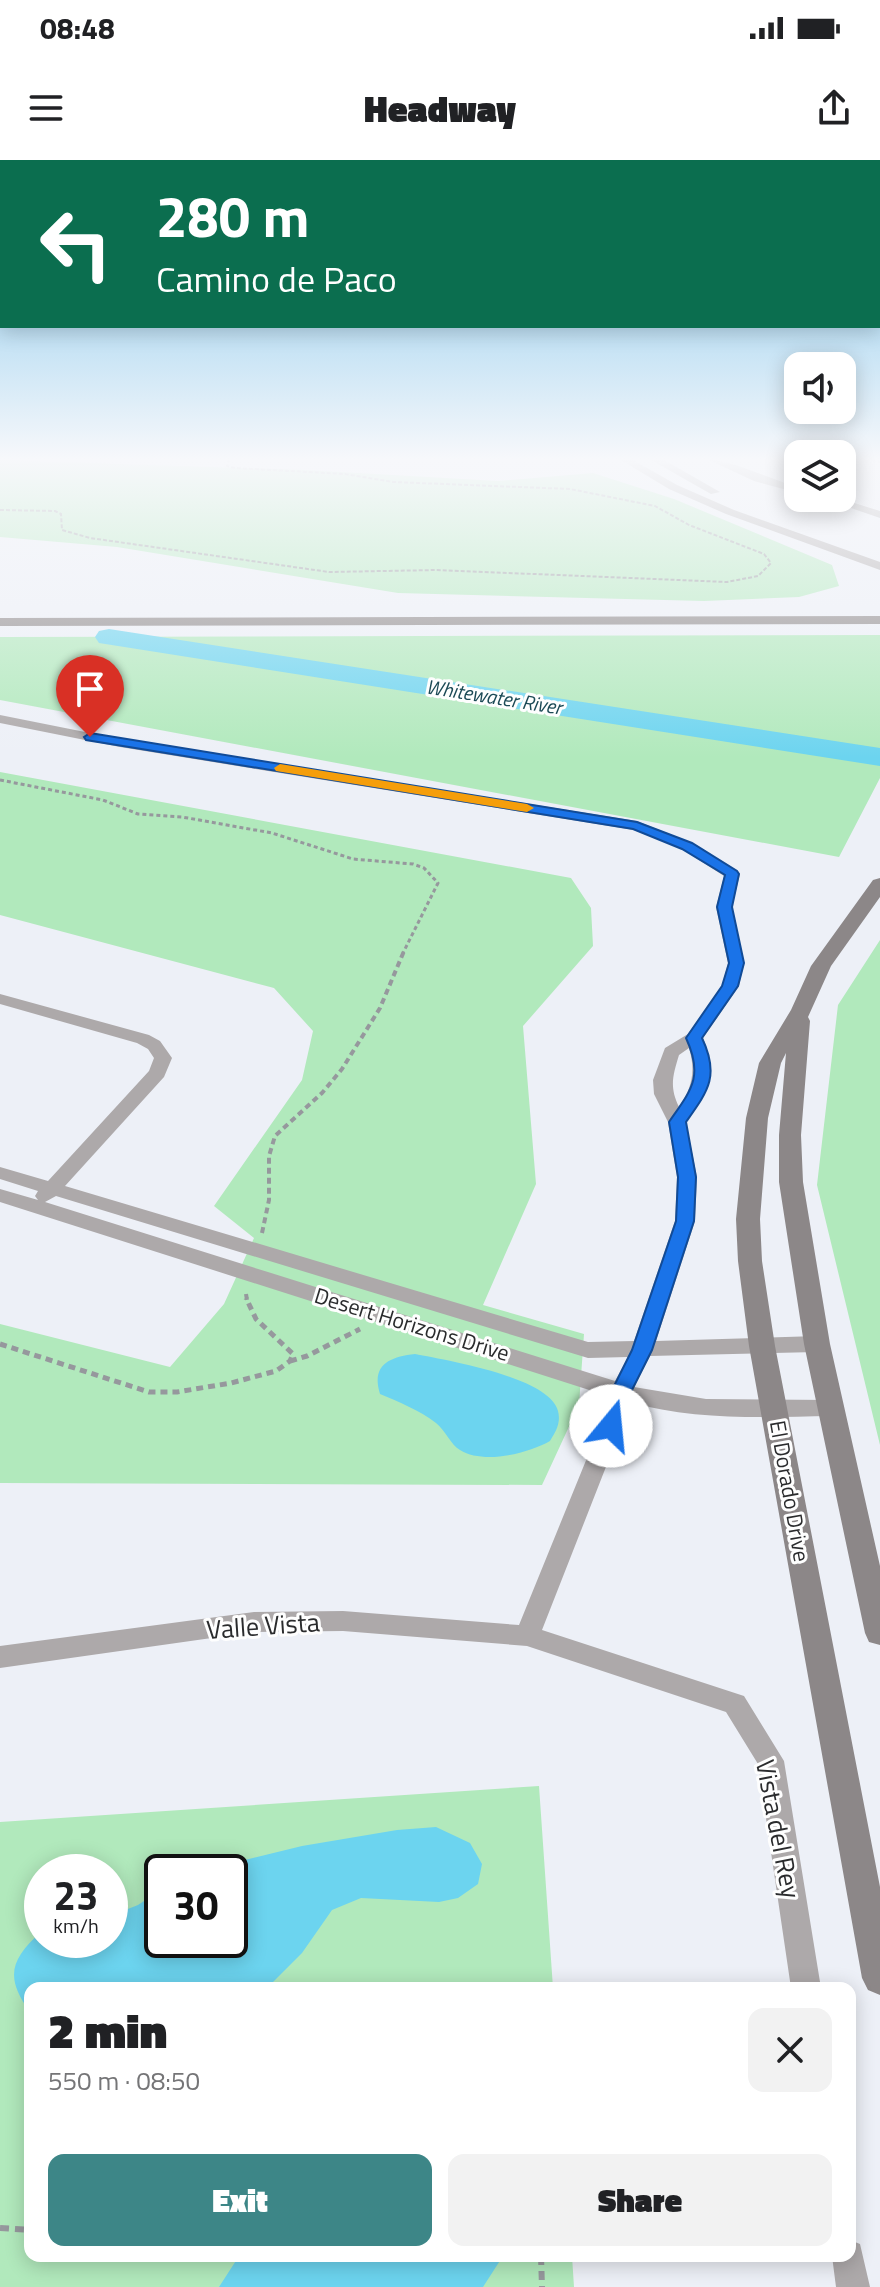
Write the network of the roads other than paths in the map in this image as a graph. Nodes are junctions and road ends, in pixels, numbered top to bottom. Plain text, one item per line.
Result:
1 (880, 620) edge
2 (0, 622) edge
3 (0, 719) edge
4 (880, 884) edge
5 (0, 999) edge
6 (801, 1010) junction
7 (694, 1038) junction
8 (677, 1122) junction
9 (0, 1173) edge
10 (53, 1188) junction
11 (0, 1195) edge
12 (36, 1205) junction
13 (817, 1344) junction
14 (762, 1346) junction
15 (642, 1350) junction
16 (620, 1394) junction
17 (775, 1408) junction
18 (832, 1408) junction
19 (880, 1633) edge
20 (527, 1636) junction
21 (0, 1657) edge
22 (880, 1978) edge
23 (805, 1982) edge
24 (849, 2262) edge
25 (853, 2287) edge

1 - 2 main road
3 - 7 street
4 - 6 main road, El Dorado Drive
5 - 10 street
6 - 13 main road, El Dorado Drive
6 - 14 main road, El Dorado Drive
7 - 8 street
7 - 8 street
8 - 15 street
9 - 10 street, Desert Horizons Drive
10 - 12 street
10 - 15 street, Desert Horizons Drive
11 - 12 street, Desert Horizons Drive
12 - 16 street, Desert Horizons Drive
13 - 14 street, Desert Horizons Drive
13 - 18 main road, El Dorado Drive
14 - 15 street, Desert Horizons Drive
14 - 17 main road, El Dorado Drive
15 - 16 street
16 - 17 street, Desert Horizons Drive
16 - 20 street
17 - 18 street, Desert Horizons Drive
17 - 22 main road, El Dorado Drive
18 - 19 main road, El Dorado Drive
20 - 21 street, Valle Vista
20 - 23 street, Vista del Rey
24 - 25 street

